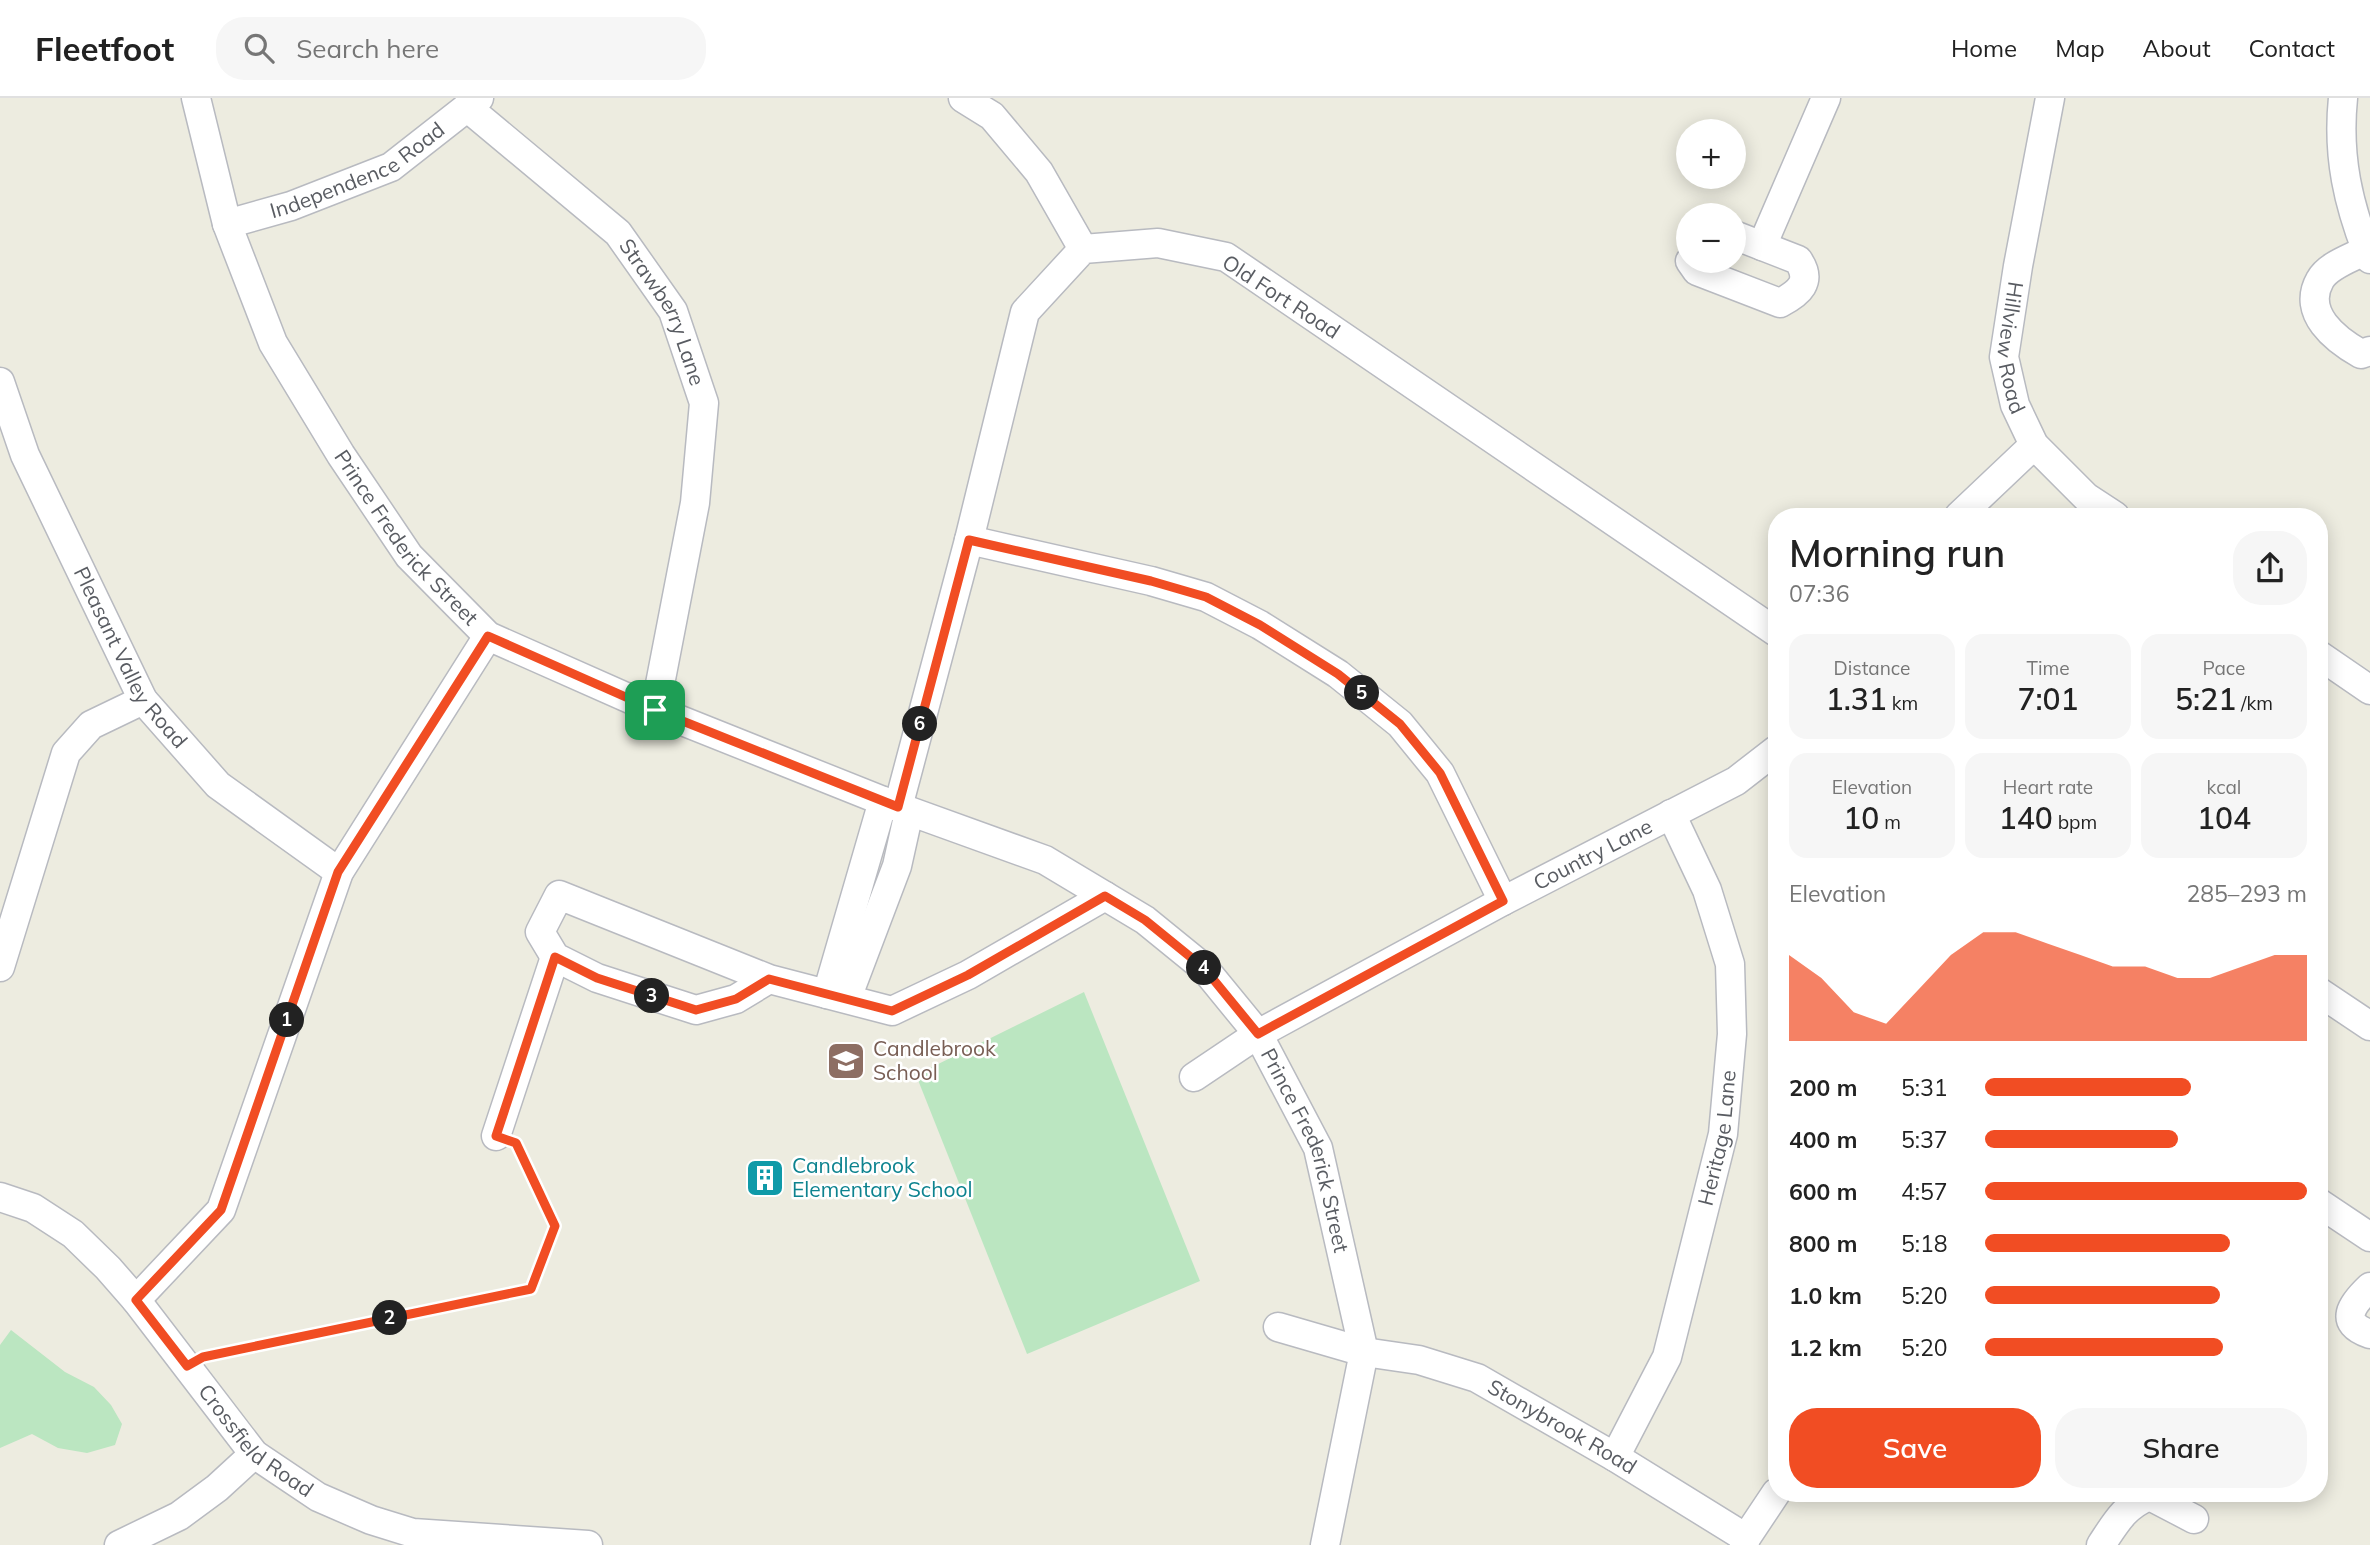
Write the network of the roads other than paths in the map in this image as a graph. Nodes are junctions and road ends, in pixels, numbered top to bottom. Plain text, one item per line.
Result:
1 (196, 98) edge
2 (963, 98) edge
3 (1826, 98) edge
4 (2050, 98) edge
5 (2343, 98) edge
6 (474, 103) edge
7 (227, 224) junction
8 (1746, 240) edge
9 (1762, 246) junction
10 (1083, 250) junction
11 (2368, 255) edge
12 (1702, 273) edge
13 (2370, 351) edge
14 (0, 382) edge
15 (2034, 445) junction
16 (1967, 508) edge
17 (2103, 508) edge
18 (969, 540) junction
19 (1768, 627) edge
20 (488, 636) junction
21 (2328, 659) edge
22 (2367, 678) edge
23 (143, 700) junction
24 (655, 710) junction
25 (1768, 756) edge
26 (897, 807) junction
27 (1671, 814) junction
28 (338, 872) junction
29 (1105, 896) junction
30 (1503, 901) junction
31 (555, 957) junction
32 (0, 967) edge
33 (769, 979) junction
34 (837, 996) junction
35 (2328, 998) edge
36 (2370, 1026) edge
37 (1258, 1034) junction
38 (1194, 1077) dead end
39 (496, 1136) road end
40 (0, 1197) edge
41 (2328, 1209) edge
42 (2370, 1237) edge
43 (2370, 1287) edge
44 (136, 1300) junction
45 (1278, 1327) dead end
46 (2370, 1334) edge
47 (1364, 1352) junction
48 (254, 1454) junction
49 (1615, 1457) junction
50 (1770, 1502) edge
51 (2135, 1502) edge
52 (2161, 1502) edge
53 (2193, 1519) dead end
54 (453, 1541) edge
55 (1745, 1542) edge
56 (118, 1545) edge
57 (587, 1545) edge
58 (1325, 1545) edge
59 (2101, 1545) edge

1 - 7 street, Prince Frederick Street
2 - 10 street
3 - 9 street
4 - 15 street, Hillview Road
5 - 11 street
6 - 7 street, Independence Road
6 - 24 street, Strawberry Lane
7 - 20 street, Prince Frederick Street
8 - 9 street
9 - 12 street
10 - 18 street
10 - 19 street, Old Fort Road
11 - 13 street
14 - 23 street, Pleasant Valley Road
15 - 16 street
15 - 17 street, Hillview Road
18 - 26 street
18 - 30 street
20 - 24 street, Prince Frederick Street
20 - 28 street
21 - 22 street
23 - 28 street, Pleasant Valley Road
23 - 32 street
24 - 26 street, Prince Frederick Street
25 - 27 street, Country Lane
26 - 29 street, Prince Frederick Street
26 - 34 street
27 - 30 street, Country Lane
27 - 49 street, Heritage Lane
28 - 44 street
29 - 34 street
29 - 37 street, Prince Frederick Street
30 - 37 street, Country Lane
31 - 33 street
31 - 33 street
31 - 39 street
33 - 34 street
35 - 36 street
37 - 38 street, Country Lane
37 - 47 street, Prince Frederick Street
40 - 44 street, Crossfield Road
41 - 42 street
43 - 46 street
44 - 48 street, Crossfield Road
45 - 47 street, Stonybrook Road
47 - 49 street, Stonybrook Road
47 - 58 street, Prince Frederick Street
48 - 54 street, Crossfield Road
48 - 56 street
49 - 55 street, Stonybrook Road
50 - 55 street
51 - 59 street
52 - 53 street
54 - 57 street, Crossfield Road

